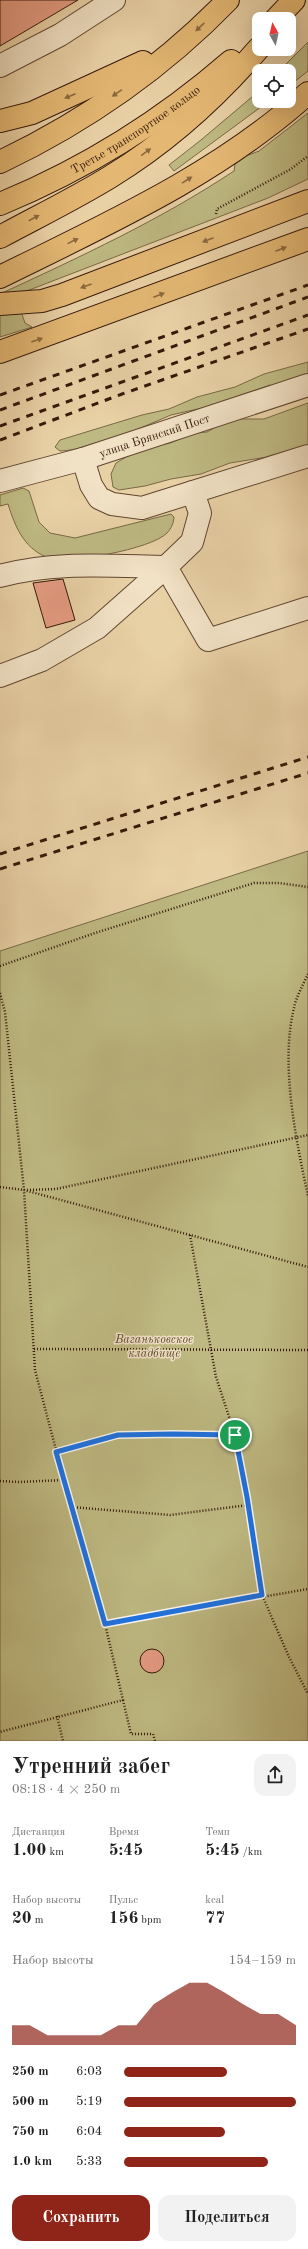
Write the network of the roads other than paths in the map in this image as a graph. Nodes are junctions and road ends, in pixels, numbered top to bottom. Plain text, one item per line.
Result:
1 (114, 0) edge
2 (228, 0) edge
3 (294, 0) edge
4 (297, 0) edge
5 (283, 12) edge
6 (288, 12) edge
7 (252, 42) edge
8 (182, 44) junction
9 (252, 55) edge
10 (0, 66) edge
11 (308, 93) edge
12 (0, 122) edge
13 (0, 162) edge
14 (308, 201) edge
15 (0, 204) edge
16 (0, 237) edge
17 (308, 239) edge
18 (0, 277) edge
19 (0, 304) edge
20 (0, 352) edge
21 (308, 385) edge
22 (308, 456) edge
23 (83, 459) junction
24 (0, 482) edge
25 (193, 492) junction
26 (166, 567) junction
27 (0, 576) edge
28 (308, 608) edge
29 (0, 676) edge

1 - 10 street
2 -> 8 main road
3 - 5 main road
4 - 6 main road
7 - 15 main road, Третье транспортное кольцо
8 -> 12 main road
8 -> 13 main road
16 -> 9 main road
18 -> 11 main road
14 -> 19 main road
20 -> 17 main road
21 - 23 street, улица Брянский Пост
22 - 25 street
23 - 24 street, улица Брянский Пост
23 - 25 street
25 - 26 street
26 - 27 street
26 - 28 street
26 - 29 street

